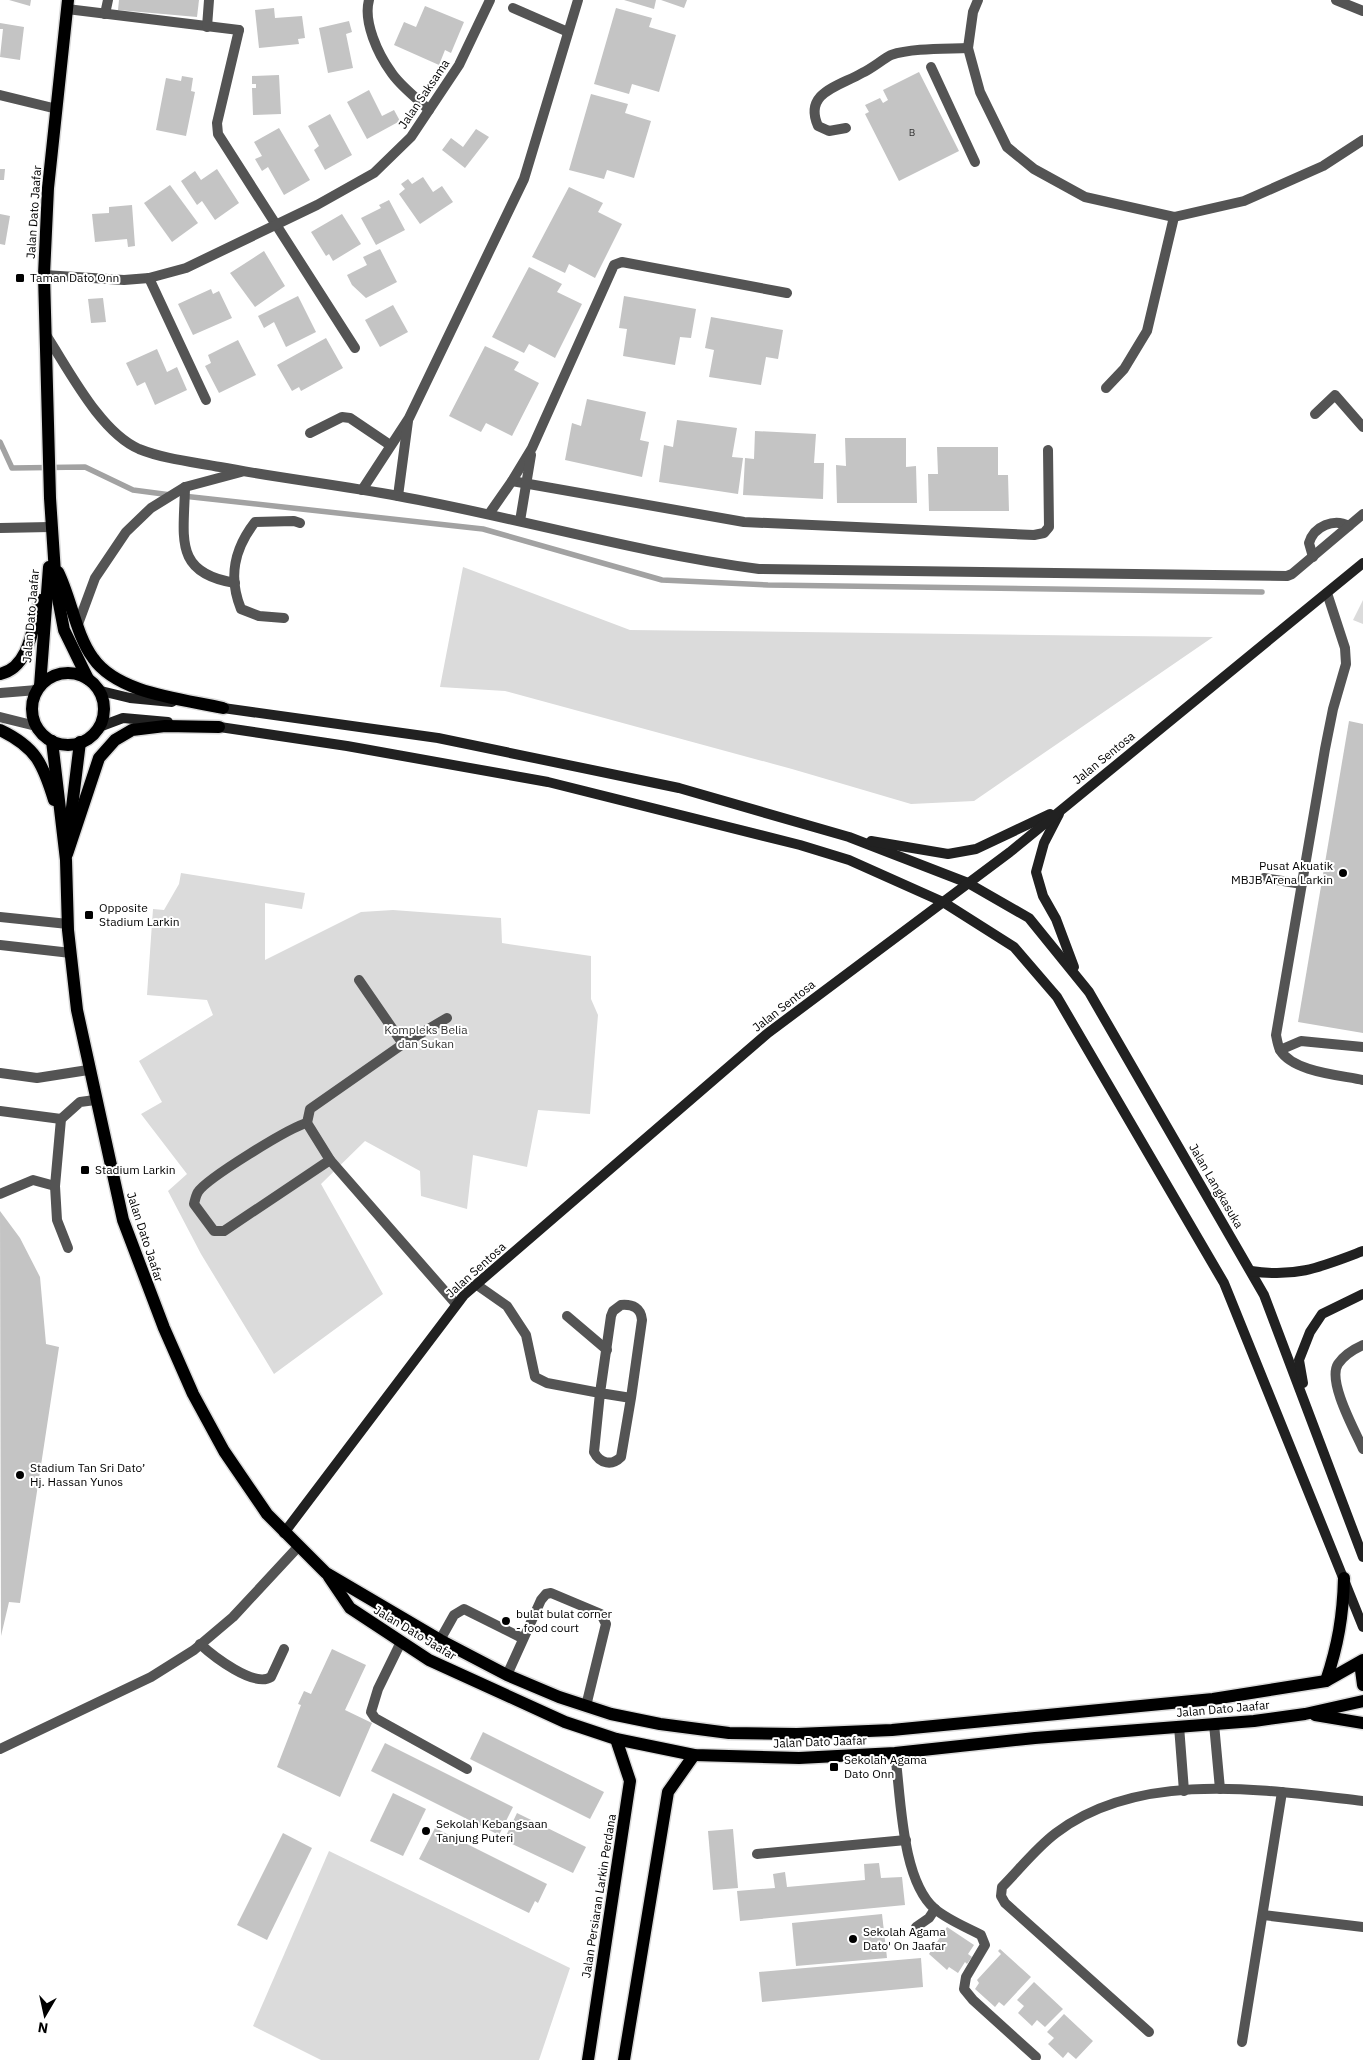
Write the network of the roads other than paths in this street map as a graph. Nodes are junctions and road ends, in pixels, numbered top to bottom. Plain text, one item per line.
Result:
1 (108, 0) edge
2 (208, 0) edge
3 (368, 0) edge
4 (490, 0) edge
5 (578, 0) edge
6 (978, 0) edge
7 (1336, 0) edge
8 (68, 4) edge
9 (513, 8) dead end
10 (1363, 11) edge
11 (105, 14) junction
12 (207, 26) junction
13 (568, 32) junction
14 (968, 48) junction
15 (931, 67) dead end
16 (0, 95) edge
17 (57, 109) junction
18 (429, 110) junction
19 (846, 128) dead end
20 (1363, 140) edge
21 (975, 162) dead end
22 (1174, 217) junction
23 (275, 226) junction
24 (44, 275) junction
25 (149, 278) junction
26 (787, 292) dead end
27 (45, 335) junction
28 (354, 348) dead end
29 (1106, 388) dead end
30 (206, 400) dead end
31 (1315, 414) dead end
32 (409, 418) junction
33 (1363, 428) edge
34 (310, 433) dead end
35 (390, 445) junction
36 (532, 448) junction
37 (1048, 450) dead end
38 (244, 472) junction
39 (512, 482) junction
40 (526, 484) junction
41 (362, 490) junction
42 (183, 494) junction
43 (398, 496) junction
44 (488, 514) junction
45 (1363, 514) edge
46 (520, 521) junction
47 (300, 523) dead end
48 (1349, 526) junction
49 (50, 527) junction
50 (0, 528) edge
51 (1313, 557) junction
52 (1363, 563) edge
53 (51, 569) junction
54 (235, 583) junction
55 (1327, 594) junction
56 (284, 618) dead end
57 (78, 624) junction
58 (0, 674) edge
59 (88, 679) junction
60 (38, 688) junction
61 (101, 691) junction
62 (0, 693) edge
63 (223, 708) junction
64 (0, 718) edge
65 (36, 726) junction
66 (99, 727) junction
67 (219, 727) junction
68 (0, 730) edge
69 (52, 741) junction
70 (80, 742) junction
71 (1062, 809) junction
72 (63, 831) junction
73 (849, 838) junction
74 (67, 857) junction
75 (1264, 878) dead end
76 (968, 883) junction
77 (1302, 884) junction
78 (943, 902) junction
79 (0, 917) edge
80 (68, 924) junction
81 (0, 945) edge
82 (71, 953) junction
83 (1077, 974) junction
84 (359, 980) dead end
85 (447, 1018) dead end
86 (403, 1044) junction
87 (1363, 1047) edge
88 (1280, 1050) junction
89 (88, 1070) junction
90 (0, 1073) edge
91 (1363, 1080) edge
92 (95, 1100) junction
93 (0, 1111) edge
94 (61, 1120) junction
95 (307, 1124) junction
96 (330, 1160) junction
97 (55, 1186) junction
98 (0, 1194) edge
99 (68, 1248) dead end
100 (1363, 1251) edge
101 (1251, 1271) junction
102 (476, 1285) junction
103 (1363, 1294) edge
104 (456, 1304) junction
105 (567, 1316) dead end
106 (1363, 1345) edge
107 (606, 1350) junction
108 (600, 1393) junction
109 (631, 1398) junction
110 (1309, 1414) junction
111 (1363, 1449) edge
112 (284, 1533) junction
113 (298, 1547) junction
114 (1363, 1557) edge
115 (326, 1573) junction
116 (1344, 1578) junction
117 (1363, 1627) edge
118 (522, 1638) junction
119 (440, 1640) junction
120 (401, 1642) junction
121 (200, 1644) junction
122 (284, 1649) dead end
123 (1363, 1660) edge
124 (1363, 1664) edge
125 (507, 1676) junction
126 (1326, 1681) junction
127 (1363, 1685) edge
128 (1363, 1701) edge
129 (586, 1706) junction
130 (1305, 1714) junction
131 (1214, 1724) junction
132 (1363, 1724) edge
133 (1179, 1726) junction
134 (616, 1738) junction
135 (0, 1749) edge
136 (895, 1753) junction
137 (694, 1755) junction
138 (467, 1769) dead end
139 (1220, 1789) junction
140 (1184, 1791) junction
141 (1282, 1792) junction
142 (1363, 1801) edge
143 (906, 1840) junction
144 (757, 1854) dead end
145 (935, 1909) junction
146 (1263, 1915) junction
147 (916, 1927) dead end
148 (1363, 1927) edge
149 (1149, 2032) dead end
150 (1242, 2042) dead end
151 (1036, 2057) dead end
152 (588, 2060) edge
153 (624, 2060) edge

1 - 11 street
2 - 12 street
3 - 18 street
4 - 18 street, Jalan Saksama
5 - 13 street
6 - 14 street
7 - 10 street
8 - 11 street
8 - 17 main road, Jalan Dato Jaafar
9 - 13 street
11 - 12 street
12 - 23 street
13 - 32 street
14 - 19 street
14 - 22 street
15 - 21 street
16 - 17 street
17 - 24 main road, Jalan Dato Jaafar
18 - 23 street, Jalan Saksama
20 - 22 street
22 - 29 street
23 - 25 street, Jalan Saksama
23 - 28 street
24 - 25 street, Jalan Saksama
24 - 27 main road, Jalan Dato Jaafar
25 - 30 street
26 - 36 street
27 - 38 street
27 - 49 main road, Jalan Dato Jaafar
31 - 33 street
32 - 35 street
32 - 43 street
34 - 35 street
35 - 41 street
36 - 39 street
36 - 40 street
37 - 40 street
38 - 41 street
38 - 42 street
39 - 40 street
39 - 44 street
40 - 46 street
41 - 43 street
42 - 54 street
42 - 57 street
43 - 44 street
44 - 46 street
45 - 48 street
46 - 51 street
47 - 54 street
48 - 51 street
48 - 51 street
49 - 50 street
49 - 53 main road, Jalan Dato Jaafar
52 - 55 main road, Jalan Sentosa
53 - 57 main road
53 - 58 main road
53 - 59 main road, Jalan Dato Jaafar
53 - 60 main road, Jalan Dato Jaafar
54 - 56 street
55 - 71 main road, Jalan Sentosa
55 - 77 street
57 - 63 main road
59 - 60 main road
59 - 61 main road
60 - 62 street
60 - 65 main road
61 - 63 main road
61 - 66 main road
63 - 73 main road
64 - 65 street
65 - 69 main road
66 - 67 main road
66 - 70 main road
67 - 74 main road
67 - 78 main road
68 - 72 main road
69 - 70 main road
69 - 72 main road, Jalan Dato Jaafar
70 - 74 main road, Jalan Dato Jaafar
71 - 73 main road
71 - 76 main road, Jalan Sentosa
71 - 83 main road
72 - 74 main road, Jalan Dato Jaafar
73 - 76 main road, Jalan Langkasuka
74 - 80 main road, Jalan Dato Jaafar
75 - 77 street
76 - 78 main road, Jalan Sentosa
76 - 83 main road, Jalan Langkasuka
77 - 88 street
78 - 102 main road, Jalan Sentosa
78 - 116 main road
79 - 80 street
80 - 82 main road, Jalan Dato Jaafar
81 - 82 street
82 - 89 main road, Jalan Dato Jaafar
83 - 101 main road, Jalan Langkasuka
84 - 86 street
85 - 86 street
86 - 95 street
87 - 88 street
88 - 91 street
89 - 90 street
89 - 92 main road, Jalan Dato Jaafar
92 - 94 street
92 - 112 main road, Jalan Dato Jaafar
93 - 94 street
94 - 97 street
95 - 96 street
95 - 96 street
96 - 104 street
97 - 98 street
97 - 99 street
100 - 101 main road
101 - 110 main road, Jalan Langkasuka
102 - 104 main road, Jalan Sentosa
102 - 108 street
103 - 110 main road
104 - 112 main road, Jalan Sentosa
105 - 107 street
106 - 111 street
107 - 108 street
107 - 109 street
108 - 109 street
108 - 109 street
110 - 114 main road, Jalan Langkasuka
112 - 113 main road, Jalan Dato Jaafar
113 - 115 main road, Jalan Dato Jaafar
113 - 121 street
115 - 119 main road, Jalan Dato Jaafar
115 - 120 main road, Jalan Dato Jaafar
116 - 117 main road
116 - 126 main road
118 - 119 street
118 - 125 street
118 - 129 street
119 - 125 main road, Jalan Dato Jaafar
120 - 134 main road, Jalan Dato Jaafar
120 - 138 street
121 - 122 street
121 - 135 street
123 - 126 main road, Jalan Dato Jaafar
124 - 127 main road
125 - 129 main road, Jalan Dato Jaafar
126 - 129 main road, Jalan Dato Jaafar
128 - 130 main road, Jalan Dato Jaafar
130 - 131 main road, Jalan Dato Jaafar
130 - 132 main road
131 - 133 main road, Jalan Dato Jaafar
131 - 139 street
133 - 136 main road, Jalan Dato Jaafar
133 - 140 street
134 - 137 main road, Jalan Dato Jaafar
134 - 152 main road, Jalan Persiaran Larkin Perdana
136 - 137 main road, Jalan Dato Jaafar
136 - 143 street
137 - 153 main road
139 - 140 street
139 - 141 street
140 - 149 street
141 - 142 street
141 - 146 street
143 - 144 street
143 - 145 street
145 - 147 street
145 - 151 street
146 - 148 street
146 - 150 street

